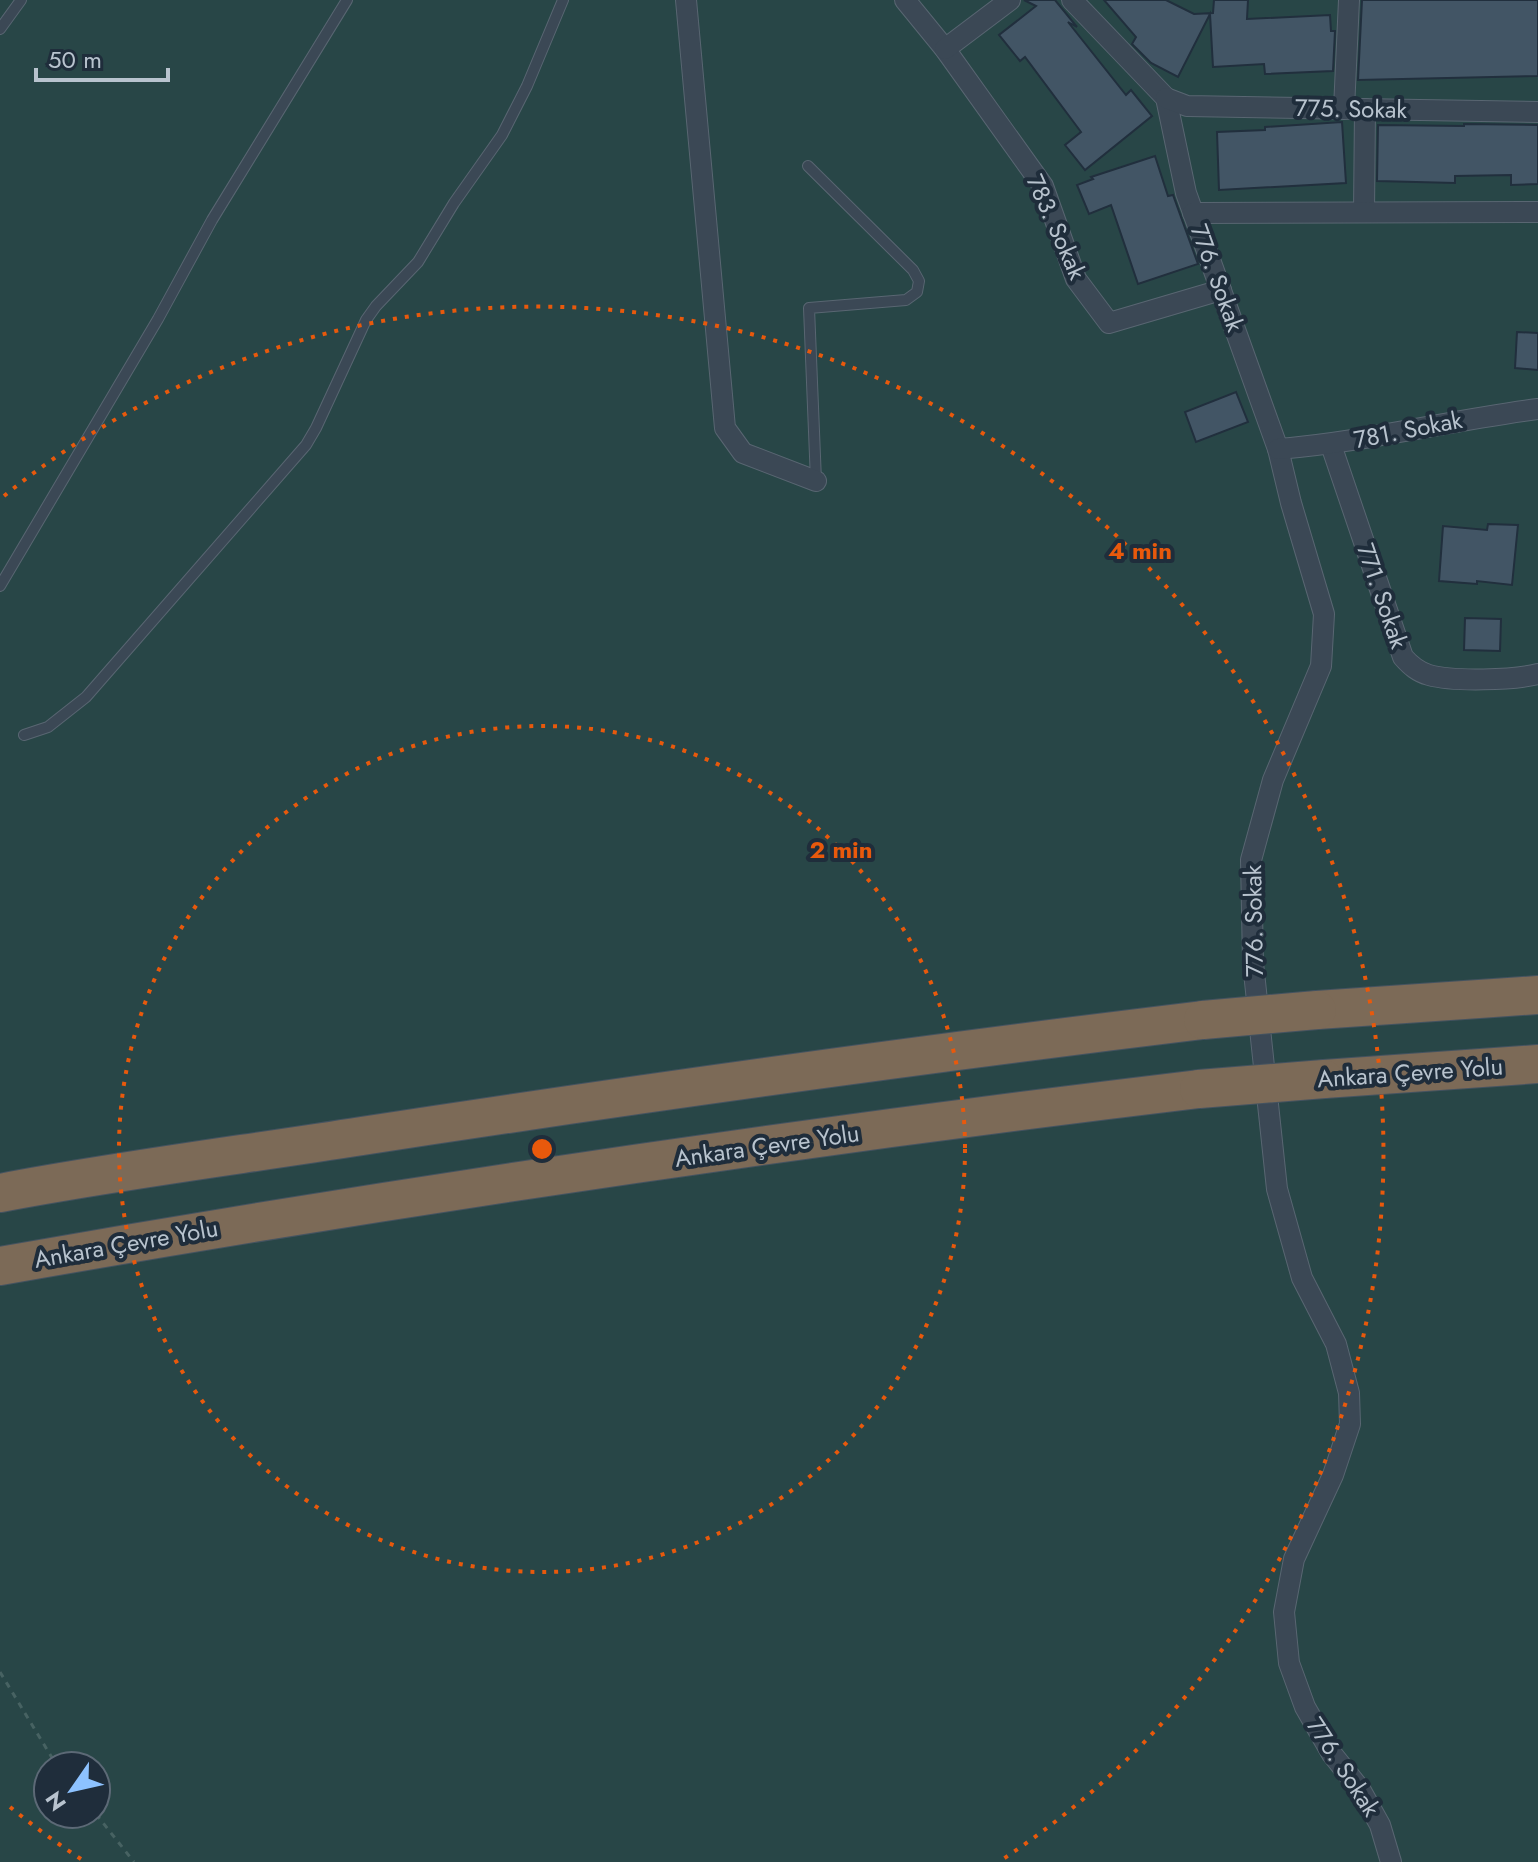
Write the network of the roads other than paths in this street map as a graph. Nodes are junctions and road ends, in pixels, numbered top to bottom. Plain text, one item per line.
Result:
1 (21, 0) edge
2 (347, 0) edge
3 (563, 0) edge
4 (686, 0) edge
5 (905, 0) edge
6 (1010, 0) edge
7 (1072, 0) edge
8 (1349, 0) edge
9 (0, 29) edge
10 (945, 49) junction
11 (1166, 98) junction
12 (1354, 109) junction
13 (1538, 112) edge
14 (808, 166) dead end
15 (1364, 212) junction
16 (1538, 212) edge
17 (1193, 213) junction
18 (1221, 290) junction
19 (1538, 409) edge
20 (1331, 445) junction
21 (1278, 449) junction
22 (816, 481) joint
23 (0, 586) edge
24 (1538, 674) edge
25 (24, 735) dead end
26 (1538, 995) edge
27 (1538, 1064) edge
28 (0, 1193) edge
29 (0, 1266) edge
30 (1391, 1862) edge

1 - 9 lane
2 - 23 lane
3 - 25 lane
4 - 22 street
5 - 10 street, 783. Sokak
6 - 10 street
7 - 11 street
8 - 12 street
10 - 18 street, 783. Sokak
11 - 12 street, 775. Sokak
11 - 17 street, 776. Sokak
12 - 13 street, 775. Sokak
12 - 15 street
14 - 22 lane
15 - 16 street
15 - 17 street
17 - 18 street, 776. Sokak
18 - 21 street, 776. Sokak
19 - 20 street, 781. Sokak
20 - 21 street, 781. Sokak
20 - 24 street, 771. Sokak
21 - 30 street, 776. Sokak
26 - 28 highway, bridge
27 - 29 highway, Ankara Çevre Yolu, bridge

